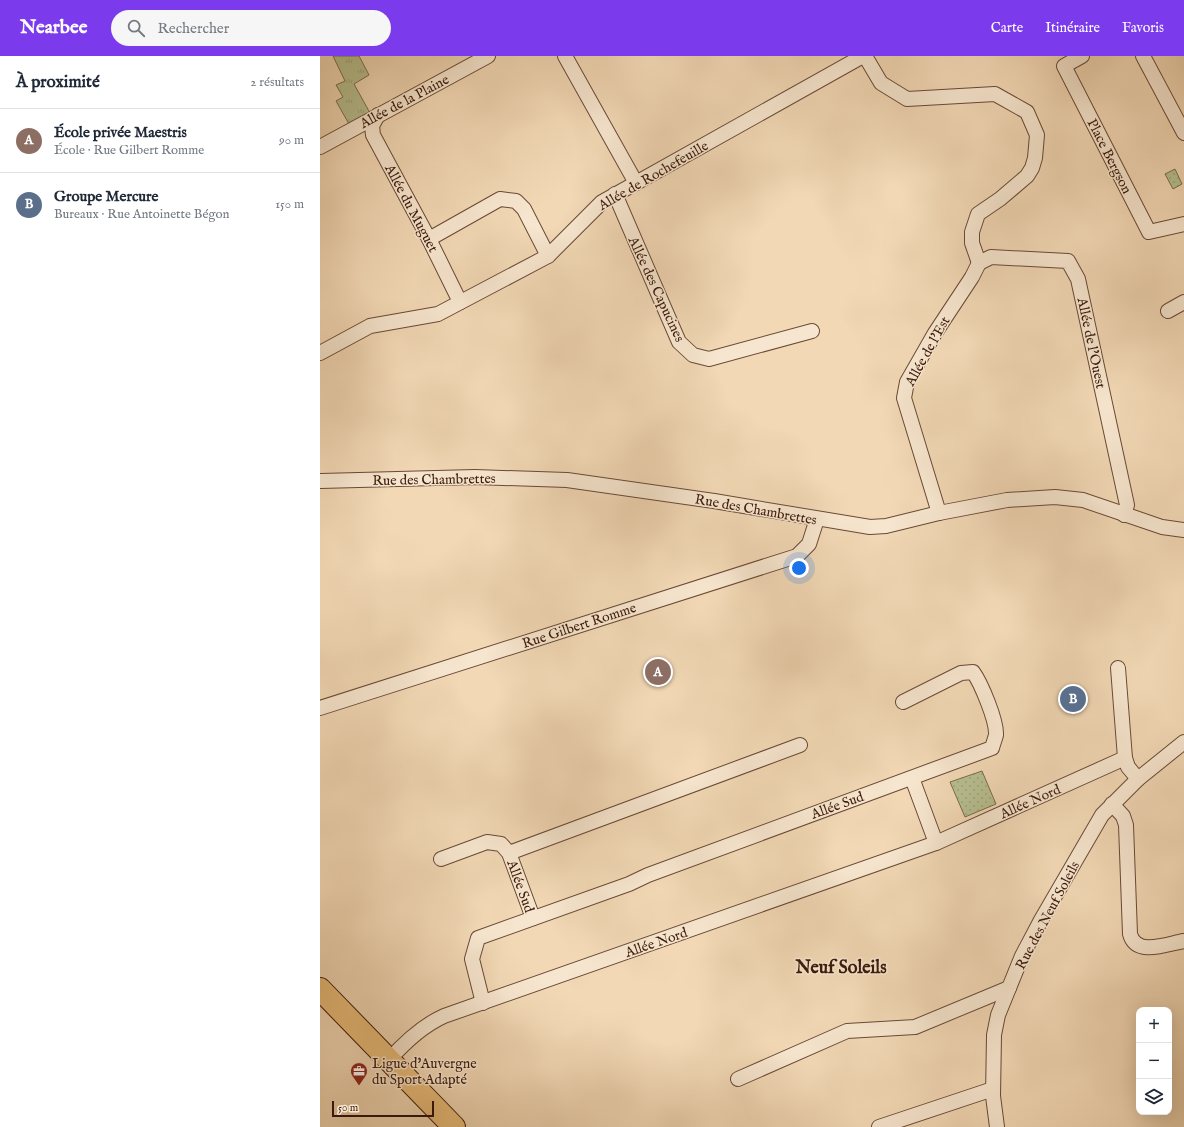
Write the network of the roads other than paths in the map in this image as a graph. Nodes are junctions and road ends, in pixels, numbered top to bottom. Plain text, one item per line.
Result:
1 (488, 56) edge
2 (565, 56) edge
3 (864, 56) edge
4 (1082, 56) edge
5 (1143, 56) edge
6 (378, 115) junction
7 (1184, 133) edge
8 (320, 147) edge
9 (636, 183) junction
10 (615, 194) junction
11 (1184, 224) edge
12 (429, 239) junction
13 (548, 256) junction
14 (979, 264) junction
15 (460, 302) junction
16 (1184, 302) edge
17 (1168, 311) dead end
18 (812, 331) dead end
19 (320, 353) edge
20 (320, 481) edge
21 (939, 513) junction
22 (1124, 515) junction
23 (817, 519) junction
24 (1184, 530) edge
25 (1118, 668) dead end
26 (904, 702) dead end
27 (320, 708) edge
28 (1184, 742) edge
29 (800, 745) dead end
30 (1125, 758) junction
31 (912, 778) junction
32 (1138, 779) junction
33 (1112, 804) junction
34 (936, 843) junction
35 (509, 853) junction
36 (441, 859) dead end
37 (533, 918) junction
38 (1184, 940) edge
39 (1009, 988) junction
40 (320, 989) edge
41 (483, 1003) junction
42 (389, 1060) junction
43 (738, 1079) dead end
44 (993, 1089) junction
45 (454, 1127) edge
46 (879, 1127) edge
47 (997, 1127) edge

1 - 6 street, Allée de la Plaine
2 - 9 street
3 - 9 street, Allée de Rochefeuille
3 - 14 street
4 - 11 street, Place Bergson
5 - 7 street
6 - 8 street, Allée de la Plaine
6 - 12 street, Allée du Muguet
9 - 10 street, Allée de Rochefeuille
10 - 13 street, Allée de Rochefeuille
10 - 18 street, Allée des Capucines
12 - 13 street
12 - 15 street, Allée du Muguet
13 - 15 street, Allée de Rochefeuille
14 - 21 street, Allée de l'Est
14 - 22 street, Allée de l'Ouest
15 - 19 street, Allée de Rochefeuille
16 - 17 street
20 - 23 street, Rue des Chambrettes
21 - 22 street, Rue des Chambrettes
21 - 23 street, Rue des Chambrettes
22 - 24 street, Rue des Chambrettes
23 - 27 street, Rue Gilbert Romme
25 - 30 street
26 - 31 street, Allée Sud
28 - 32 street, Rue des Neuf Soleils
29 - 35 street, Allée Sud
30 - 32 street
30 - 34 street, Allée Nord
31 - 34 street
31 - 37 street, Allée Sud
32 - 33 street, Rue des Neuf Soleils
33 - 38 street
33 - 39 street, Rue des Neuf Soleils
34 - 41 street, Allée Nord
35 - 36 street, Allée Sud
35 - 37 street, Allée Sud
37 - 41 street, Allée Sud
39 - 43 street
39 - 44 street, Rue des Neuf Soleils
40 - 42 main road
41 - 42 street, Allée Nord
42 - 45 main road
44 - 46 street
44 - 47 street, Rue des Neuf Soleils

